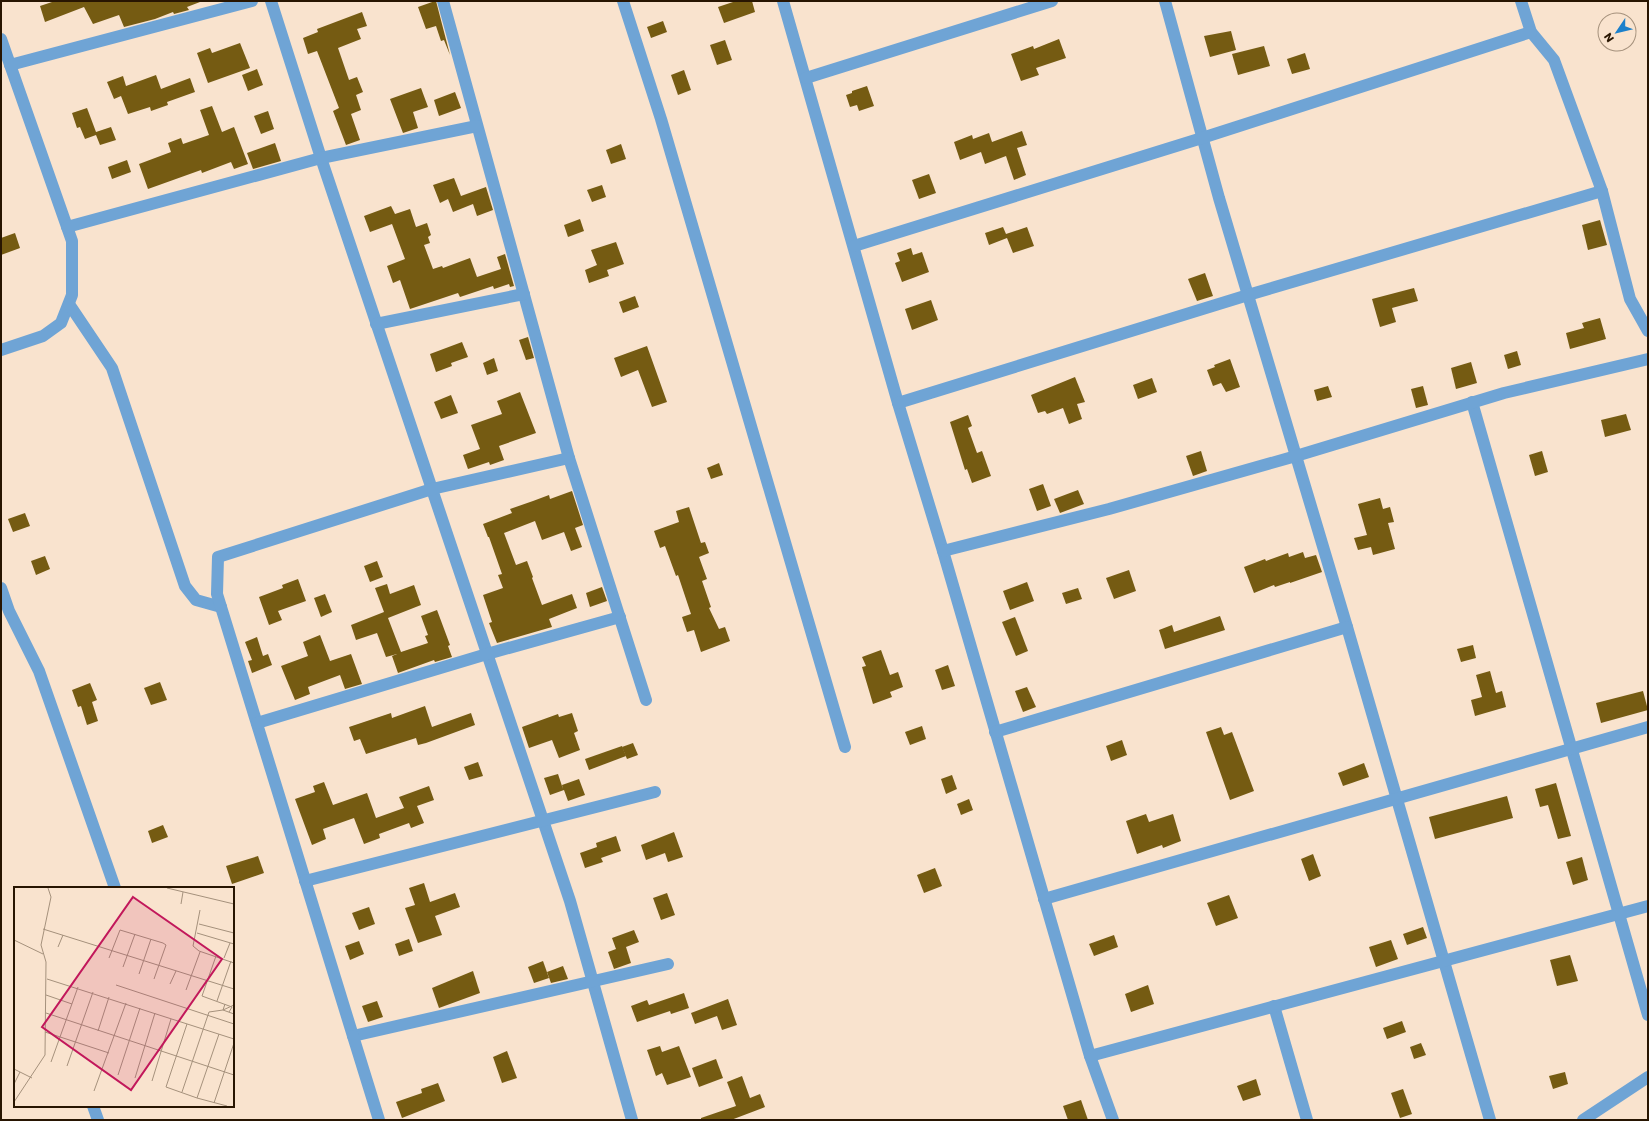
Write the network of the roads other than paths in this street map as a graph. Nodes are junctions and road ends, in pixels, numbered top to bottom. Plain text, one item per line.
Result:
1 (252, 1) edge
2 (271, 1) edge
3 (443, 1) edge
4 (623, 1) edge
5 (783, 1) edge
6 (1052, 1) edge
7 (1165, 1) edge
8 (1521, 1) edge
9 (1531, 32) junction
10 (1, 39) edge
11 (10, 65) junction
12 (806, 78) junction
13 (477, 126) junction
14 (1202, 138) junction
15 (321, 158) junction
16 (1602, 191) junction
17 (67, 227) junction
18 (854, 246) junction
19 (524, 294) junction
20 (1248, 295) junction
21 (68, 304) junction
22 (376, 324) junction
23 (1648, 331) edge
24 (1, 350) edge
25 (1648, 359) edge
26 (1472, 402) junction
27 (898, 403) junction
28 (1296, 456) junction
29 (569, 458) junction
30 (432, 489) junction
31 (943, 551) junction
32 (1, 588) edge
33 (221, 607) junction
34 (620, 617) junction
35 (1347, 627) junction
36 (487, 654) junction
37 (646, 700) dead end
38 (256, 723) junction
39 (1648, 727) edge
40 (995, 732) junction
41 (845, 746) dead end
42 (1571, 749) junction
43 (655, 792) dead end
44 (1397, 799) junction
45 (543, 821) junction
46 (305, 880) junction
47 (115, 887) edge
48 (1044, 899) junction
49 (1648, 906) edge
50 (1619, 914) junction
51 (1444, 961) junction
52 (668, 964) dead end
53 (592, 981) junction
54 (1274, 1006) junction
55 (1648, 1015) edge
56 (353, 1036) junction
57 (1090, 1056) junction
58 (1648, 1077) edge
59 (93, 1107) edge
60 (98, 1120) edge
61 (379, 1120) edge
62 (632, 1120) edge
63 (1113, 1120) edge
64 (1307, 1120) edge
65 (1490, 1120) edge
66 (1583, 1120) edge

1 - 11 street
2 - 15 street
3 - 13 street
4 - 41 street
5 - 12 street
6 - 12 street
7 - 14 street
8 - 9 street
9 - 14 street
9 - 16 street
10 - 11 street
11 - 17 street
12 - 18 street
13 - 15 street
13 - 19 street
14 - 18 street
14 - 20 street
15 - 17 street
15 - 22 street
16 - 20 street
16 - 23 street
17 - 21 street
18 - 27 street
19 - 22 street
19 - 29 street
20 - 27 street
20 - 28 street
21 - 24 street
21 - 33 street
22 - 30 street
25 - 26 street
26 - 28 street
26 - 42 street
27 - 31 street
28 - 31 street
28 - 35 street
29 - 30 street
29 - 34 street
30 - 33 street
30 - 36 street
31 - 40 street
32 - 47 street
33 - 38 street
34 - 36 street
34 - 37 street
35 - 40 street
35 - 44 street
36 - 38 street
36 - 45 street
38 - 46 street
39 - 42 street
40 - 48 street
42 - 44 street
42 - 50 street
43 - 45 street
44 - 48 street
44 - 51 street
45 - 46 street
45 - 53 street
46 - 56 street
48 - 57 street
49 - 50 street
50 - 51 street
50 - 55 street
51 - 54 street
51 - 65 street
52 - 53 street
53 - 56 street
53 - 62 street
54 - 57 street
54 - 64 street
56 - 61 street
57 - 63 street
58 - 66 street
59 - 60 street

